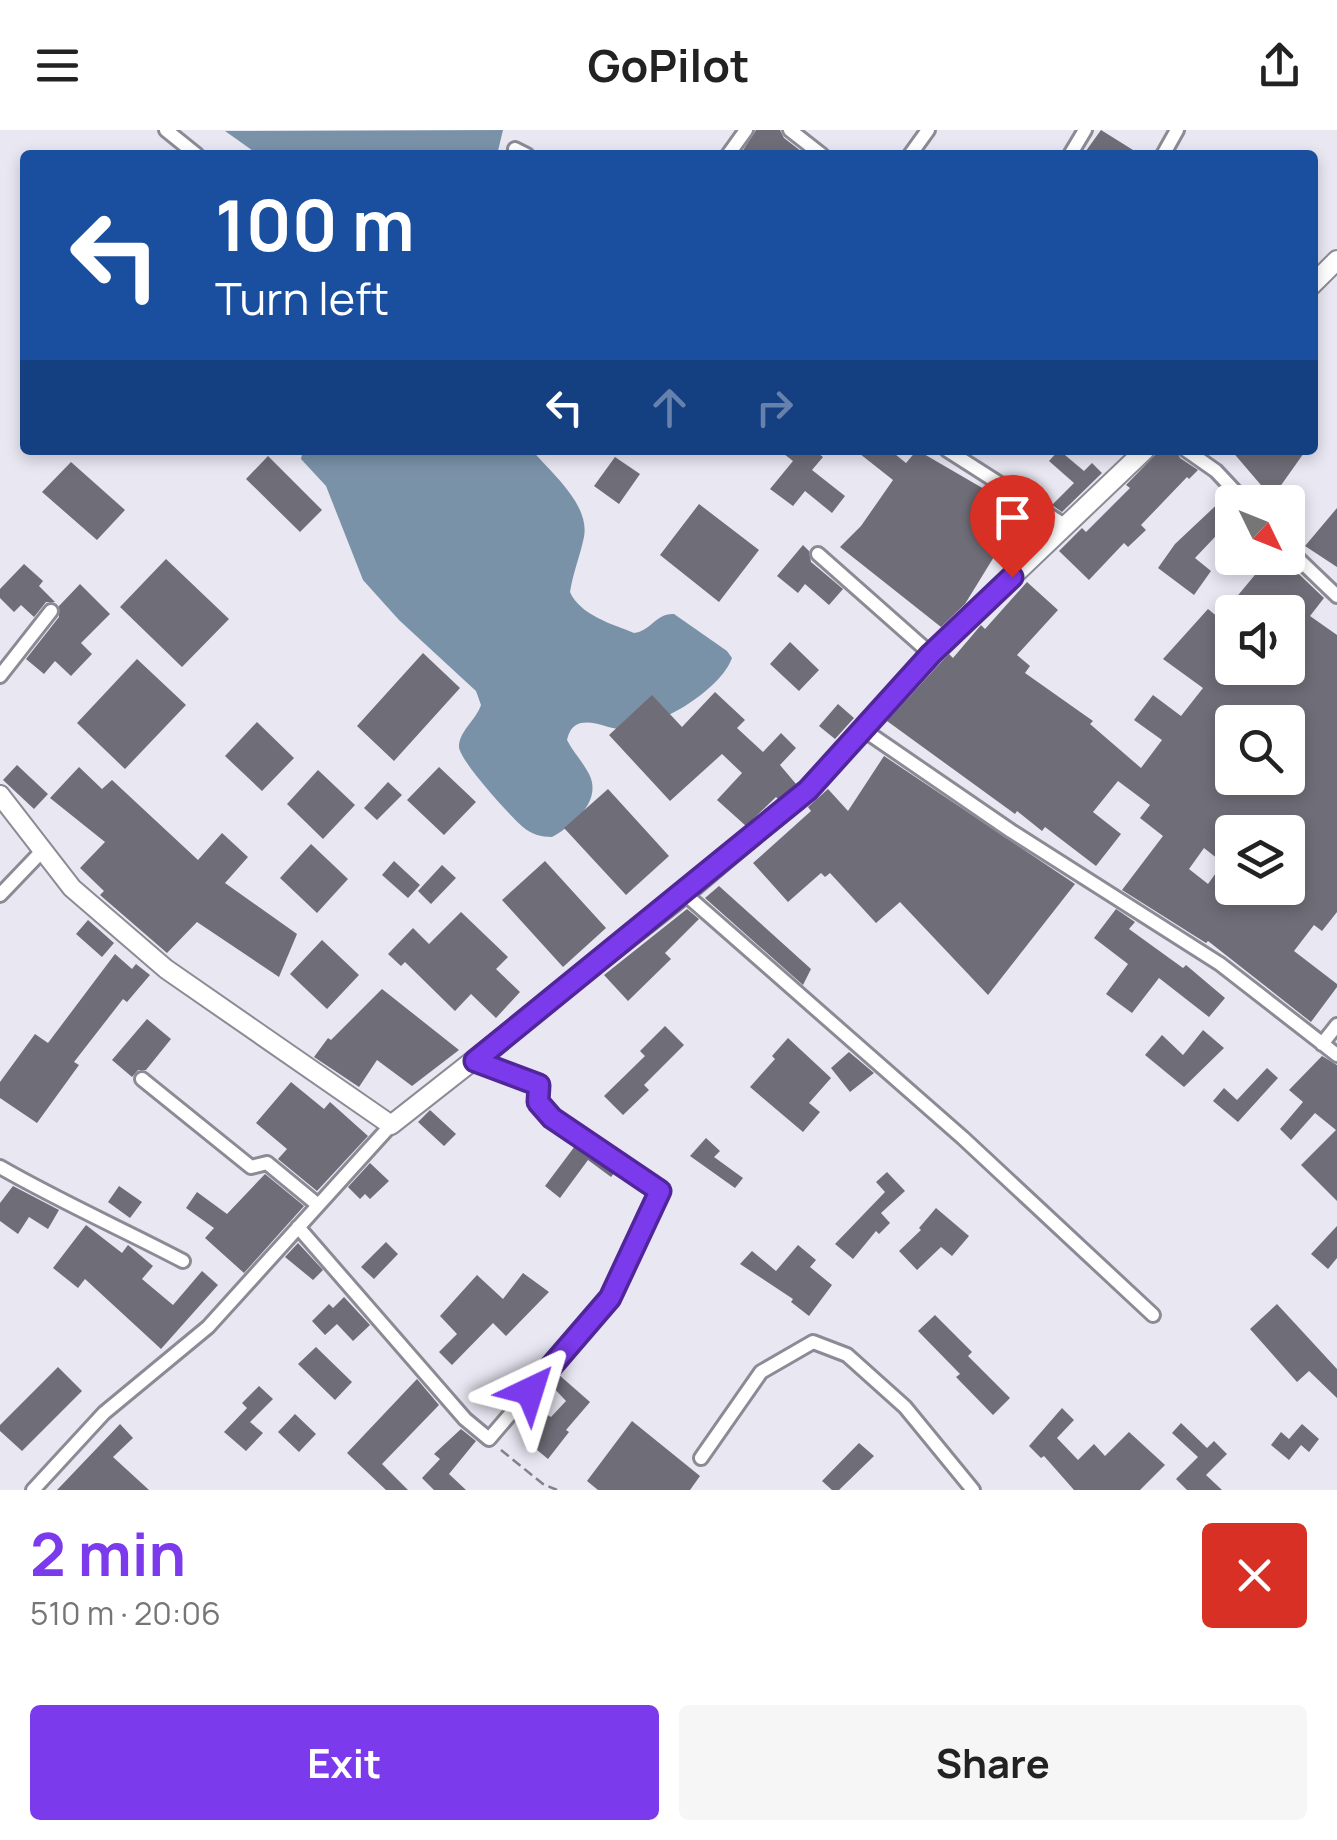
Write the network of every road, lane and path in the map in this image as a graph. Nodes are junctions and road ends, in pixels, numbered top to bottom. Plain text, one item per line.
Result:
1 (166, 130) edge
2 (790, 130) edge
3 (190, 150) edge
4 (816, 150) edge
5 (1337, 260) edge
6 (1318, 278) edge
7 (955, 455) edge
8 (1140, 455) edge
9 (1193, 455) edge
10 (1229, 485) edge
11 (1066, 526) junction
12 (818, 554) dead end
13 (1305, 565) edge
14 (1337, 596) edge
15 (51, 611) dead end
16 (931, 654) junction
17 (0, 676) edge
18 (861, 728) junction
19 (0, 795) edge
20 (44, 849) junction
21 (685, 894) junction
22 (0, 895) edge
23 (1337, 1025) edge
24 (1322, 1044) junction
25 (1337, 1055) edge
26 (475, 1061) junction
27 (142, 1079) dead end
28 (391, 1125) junction
29 (0, 1167) edge
30 (318, 1205) junction
31 (298, 1227) junction
32 (183, 1261) dead end
33 (1153, 1315) dead end
34 (489, 1439) junction
35 (701, 1458) dead end
36 (33, 1490) edge
37 (557, 1490) edge
38 (973, 1490) edge

1 - 3 street
2 - 4 street
5 - 6 main road
7 - 11 street
8 - 11 main road
9 - 10 street
11 - 16 main road
12 - 16 street
13 - 14 street
15 - 17 street
16 - 18 main road
18 - 21 main road
18 - 24 street
19 - 20 main road
20 - 22 street
20 - 28 main road
21 - 26 main road
21 - 33 street
23 - 24 street
24 - 25 street
26 - 28 main road
26 - 34 street
27 - 30 street
28 - 30 street
29 - 32 street
30 - 31 street
31 - 34 street
31 - 36 street
34 - 37 path
35 - 38 street

